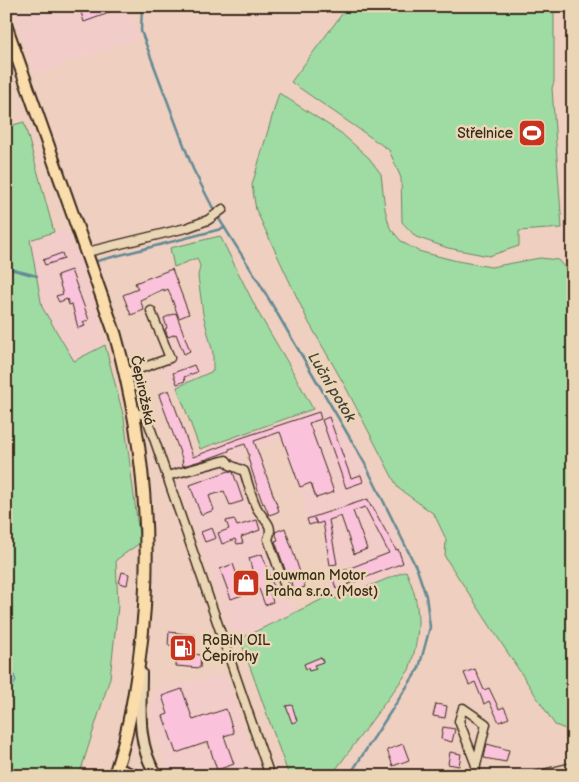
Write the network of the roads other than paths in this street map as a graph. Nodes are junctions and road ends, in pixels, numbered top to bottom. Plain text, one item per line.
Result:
1 (6, 26) edge
2 (223, 210) dead end
3 (87, 252) junction
4 (152, 311) dead end
5 (126, 374) junction
6 (133, 412) junction
7 (167, 476) junction
8 (287, 592) dead end
9 (142, 638) junction
10 (476, 765) junction
11 (573, 767) edge
12 (116, 772) edge
13 (136, 776) edge
14 (157, 776) edge
15 (270, 776) edge
16 (475, 776) edge
17 (535, 776) edge

1 - 3 main road, Čepirožská
2 - 3 street
3 - 5 main road, Čepirožská
4 - 5 street
5 - 6 main road, Čepirožská
6 - 7 street
6 - 9 main road, Čepirožská
7 - 8 street
7 - 15 street
9 - 12 main road, Čepirožská
9 - 14 street
10 - 10 street
10 - 16 street
11 - 17 street
12 - 13 street

